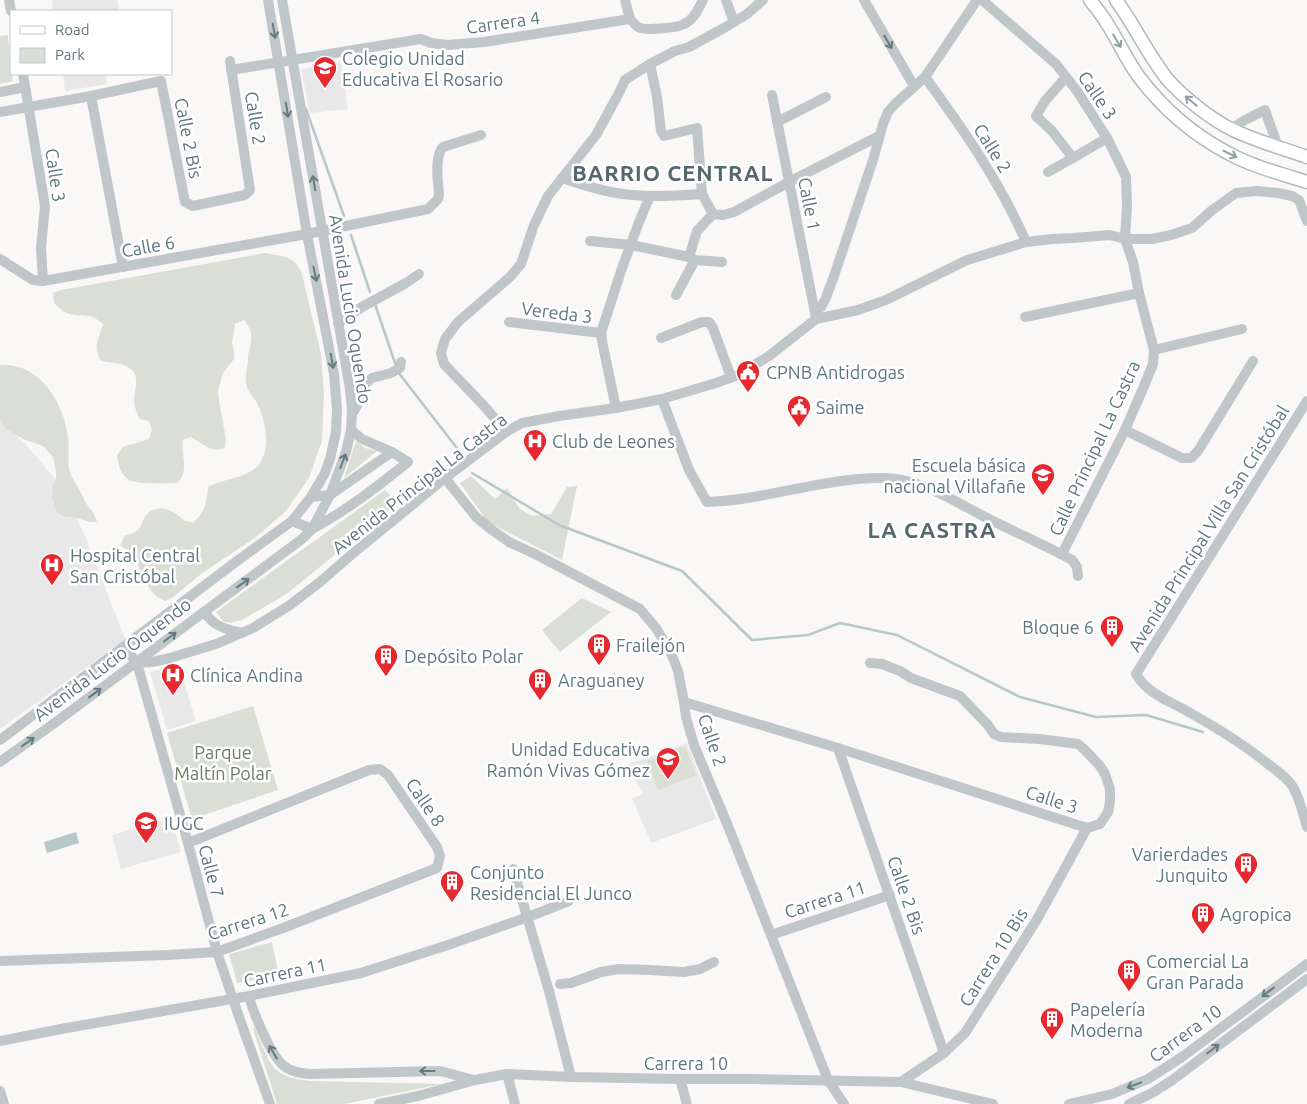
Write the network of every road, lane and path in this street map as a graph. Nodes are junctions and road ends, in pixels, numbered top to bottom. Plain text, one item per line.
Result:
1 (268, 0) edge
2 (282, 0) edge
3 (625, 0) edge
4 (703, 0) edge
5 (726, 0) edge
6 (763, 0) edge
7 (864, 0) edge
8 (1090, 0) edge
9 (1116, 0) edge
10 (977, 1) edge
11 (630, 19) junction
12 (734, 22) junction
13 (293, 60) junction
14 (279, 62) junction
15 (650, 64) junction
16 (231, 65) joint
17 (23, 75) edge
18 (925, 77) junction
19 (1066, 77) junction
20 (25, 86) junction
21 (914, 86) junction
22 (0, 92) edge
23 (772, 95) dead end
24 (90, 96) junction
25 (826, 97) dead end
26 (29, 106) junction
27 (0, 112) edge
28 (777, 122) junction
29 (1231, 129) junction
30 (481, 135) dead end
31 (879, 136) junction
32 (1107, 138) junction
33 (1278, 147) junction
34 (1307, 157) edge
35 (1073, 158) junction
36 (1048, 172) dead end
37 (562, 178) junction
38 (789, 182) junction
39 (1307, 182) edge
40 (702, 194) junction
41 (650, 196) junction
42 (185, 202) joint
43 (713, 214) junction
44 (1307, 221) edge
45 (322, 231) junction
46 (307, 234) junction
47 (1125, 239) junction
48 (590, 241) dead end
49 (1026, 242) junction
50 (631, 245) junction
51 (692, 258) junction
52 (0, 259) edge
53 (722, 262) dead end
54 (122, 267) junction
55 (420, 274) dead end
56 (44, 281) junction
57 (1139, 293) junction
58 (676, 295) dead end
59 (816, 316) junction
60 (1025, 317) dead end
61 (509, 322) dead end
62 (338, 323) junction
63 (1242, 330) dead end
64 (601, 333) junction
65 (661, 338) dead end
66 (1154, 350) junction
67 (1253, 361) dead end
68 (401, 362) dead end
69 (731, 377) junction
70 (662, 399) junction
71 (1307, 402) edge
72 (616, 408) junction
73 (352, 414) junction
74 (351, 430) junction
75 (1125, 430) junction
76 (506, 432) junction
77 (392, 452) junction
78 (445, 478) junction
79 (330, 495) junction
80 (311, 497) junction
81 (292, 521) junction
82 (312, 529) junction
83 (1062, 554) junction
84 (1078, 576) dead end
85 (204, 612) junction
86 (242, 634) junction
87 (124, 647) junction
88 (136, 663) junction
89 (870, 663) dead end
90 (684, 702) junction
91 (0, 740) edge
92 (838, 748) junction
93 (0, 762) edge
94 (1307, 827) edge
95 (1087, 828) junction
96 (188, 843) junction
97 (437, 868) joint
98 (512, 869) dead end
99 (890, 895) junction
100 (569, 901) dead end
101 (528, 917) junction
102 (771, 935) junction
103 (217, 952) junction
104 (0, 961) edge
105 (714, 962) dead end
106 (1307, 964) edge
107 (1307, 979) edge
108 (560, 984) dead end
109 (249, 996) junction
110 (233, 999) junction
111 (0, 1041) edge
112 (944, 1053) junction
113 (1182, 1057) junction
114 (1188, 1068) junction
115 (507, 1074) junction
116 (571, 1077) junction
117 (680, 1079) junction
118 (475, 1080) junction
119 (828, 1080) junction
120 (901, 1082) junction
121 (0, 1091) edge
122 (1112, 1094) junction
123 (4, 1104) edge
124 (270, 1104) edge
125 (380, 1104) edge
126 (515, 1104) edge
127 (687, 1104) edge
128 (844, 1104) edge
129 (993, 1104) edge
130 (1069, 1104) edge
131 (1115, 1104) edge
132 (1129, 1104) edge

1 -> 14 street, Avenida Lucio Oquendo
2 - 13 street, Avenida Lucio Oquendo
3 - 11 street
4 - 11 street
5 - 12 street
6 - 12 street
7 -> 21 street
8 -> 39 main road
29 -> 9 main road
10 - 18 street
10 - 19 street, Calle 3
11 - 13 street, Carrera 4
12 - 15 street
13 - 14 street, Carrera 4
45 -> 13 street, Avenida Lucio Oquendo
14 - 16 street, Carrera 4
14 -> 46 street, Avenida Lucio Oquendo
15 - 37 street
15 - 40 street
16 - 42 street, Calle 2
17 - 20 street, Calle 3
18 - 21 street
18 - 49 street, Calle 2
19 - 32 street, Calle 3
19 - 35 street
20 - 22 street
20 - 26 street, Calle 3
21 - 31 street
23 - 28 street, Calle 1
24 - 26 street
24 - 42 street, Calle 2 Bis
24 - 54 street
25 - 28 street
26 - 27 street
26 - 56 street, Calle 3
28 - 38 street, Calle 1
29 - 33 main road
29 - 33 street
30 - 45 street, Calle 6
31 - 38 street
31 - 59 street
32 - 35 street
32 - 47 street, Calle 3
33 - 34 main road
35 - 36 street
37 - 41 street
37 - 76 street
38 - 43 street
38 - 59 street, Calle 1
40 - 41 street
40 - 43 street
41 - 50 street
43 - 51 street
44 - 47 street, Avenida Principal La Castra
45 - 46 street, Calle 6
45 - 62 street, Avenida Lucio Oquendo
46 - 54 street, Calle 6
46 -> 80 street, Avenida Lucio Oquendo
47 - 49 street, Avenida Principal La Castra
47 - 57 street, Calle Principal La Castra
48 - 50 street
49 - 59 street, Avenida Principal La Castra
50 - 51 street
50 - 64 street
51 - 53 street
51 - 58 street
52 - 56 street
54 - 56 street, Calle 6
55 - 62 street
57 - 60 street
57 - 66 street, Calle Principal La Castra
59 - 69 street, Avenida Principal La Castra
61 - 64 street, Vereda 3
62 - 73 street, Avenida Lucio Oquendo
63 - 66 street
64 - 72 street
65 - 69 street
66 - 75 street, Calle Principal La Castra
67 - 75 street
68 - 73 street
69 - 70 street, Avenida Principal La Castra
70 - 72 street, Avenida Principal La Castra
70 - 83 street, Calle Principal La Castra
71 - 94 street, Avenida Principal Villa San Cristóbal
72 - 76 street, Avenida Principal La Castra
73 - 74 street, Avenida Lucio Oquendo
74 - 77 street
79 -> 74 street, Avenida Lucio Oquendo
75 - 83 street, Calle Principal La Castra
76 - 78 street, Avenida Principal La Castra
77 - 79 street
77 - 82 street
78 - 86 street, Avenida Principal La Castra
78 - 90 street, Calle 2
79 - 80 street
79 - 82 street, Avenida Lucio Oquendo
80 - 81 street, Avenida Lucio Oquendo
81 - 82 street
81 - 87 street, Avenida Lucio Oquendo
85 -> 82 street, Avenida Lucio Oquendo
83 - 84 street, Calle Principal La Castra
85 - 86 street
88 -> 85 street, Avenida Lucio Oquendo
86 - 88 street, Avenida Principal La Castra
87 - 88 street, Calle 7
87 - 91 street, Avenida Lucio Oquendo
93 -> 88 street, Avenida Lucio Oquendo
88 - 96 street, Calle 7
89 - 95 street, Calle 3
90 - 92 street, Calle 3
90 - 102 street, Calle 2
92 - 95 street, Calle 3
92 - 99 street, Calle 2 Bis
95 - 112 street, Carrera 10 Bis
96 - 97 street, Calle 8
96 - 103 street, Calle 7
97 - 103 street, Carrera 12
98 - 101 street
99 - 102 street, Carrera 11
99 - 112 street, Calle 2 Bis
100 - 101 street, Carrera 11
101 - 109 street, Carrera 11
101 - 116 street
102 - 119 street, Calle 2
103 - 104 street, Carrera 12
103 - 110 street, Calle 7
105 - 108 street
106 -> 113 street, Carrera 10
114 -> 107 street, Carrera 10
109 - 110 street, Carrera 11
118 -> 109 street
110 - 111 street, Carrera 11
110 - 124 street, Calle 7
112 - 120 street, Carrera 10 Bis
113 - 114 street
113 -> 122 street, Carrera 10
114 - 132 street, Carrera 10
115 - 116 street, Carrera 10
115 - 118 street, Carrera 10
115 - 126 street
116 - 117 street, Carrera 10
117 - 119 street, Carrera 10
117 - 127 street
118 - 125 street, Carrera 10
119 - 120 street, Carrera 10
119 - 128 street, Calle 2
120 - 129 street, Carrera 10
121 - 123 street
122 - 130 street, Carrera 10
122 - 131 street

